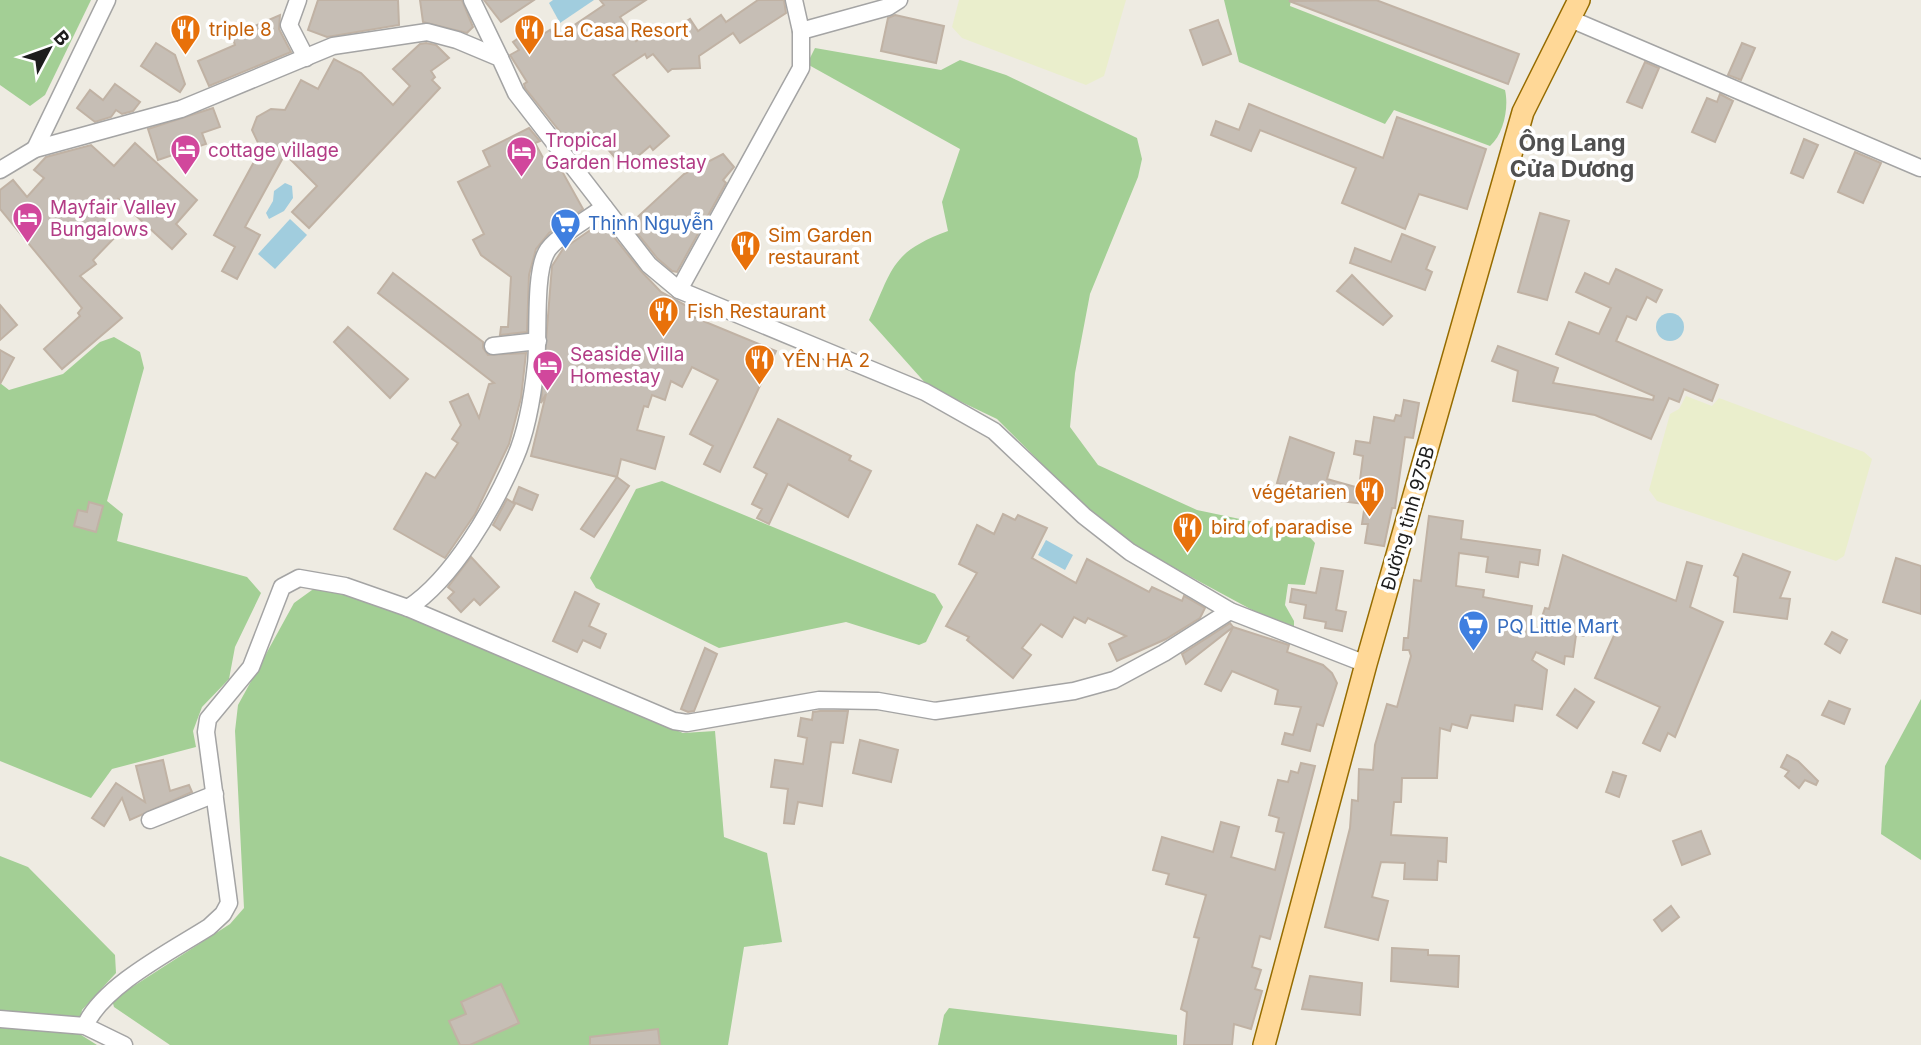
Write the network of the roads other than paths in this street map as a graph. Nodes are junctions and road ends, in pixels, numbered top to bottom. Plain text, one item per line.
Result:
1 (107, 0) edge
2 (298, 0) edge
3 (472, 0) edge
4 (794, 0) edge
5 (899, 0) edge
6 (1573, 9) edge
7 (801, 31) junction
8 (306, 58) junction
9 (500, 58) junction
10 (35, 149) junction
11 (1920, 168) edge
12 (0, 170) edge
13 (604, 207) junction
14 (679, 290) junction
15 (538, 341) junction
16 (494, 346) dead end
17 (408, 608) junction
18 (1230, 611) junction
19 (1366, 664) junction
20 (215, 794) junction
21 (150, 820) dead end
22 (0, 1018) edge
23 (85, 1026) junction
24 (124, 1045) edge
25 (1264, 1045) edge

1 - 10 street
2 - 8 street
3 - 9 street
4 - 7 street
5 - 7 street
6 - 11 street
6 - 19 main road, Đường tỉnh 975B
7 - 14 street
8 - 9 street
8 - 10 street
9 - 13 street
10 - 12 street
13 - 14 street
13 - 15 street
14 - 18 street
15 - 16 street
15 - 17 street
17 - 18 street
17 - 20 street
18 - 19 street
19 - 25 main road, Đường tỉnh 975B
20 - 21 street
20 - 23 street
22 - 23 street
23 - 24 street

